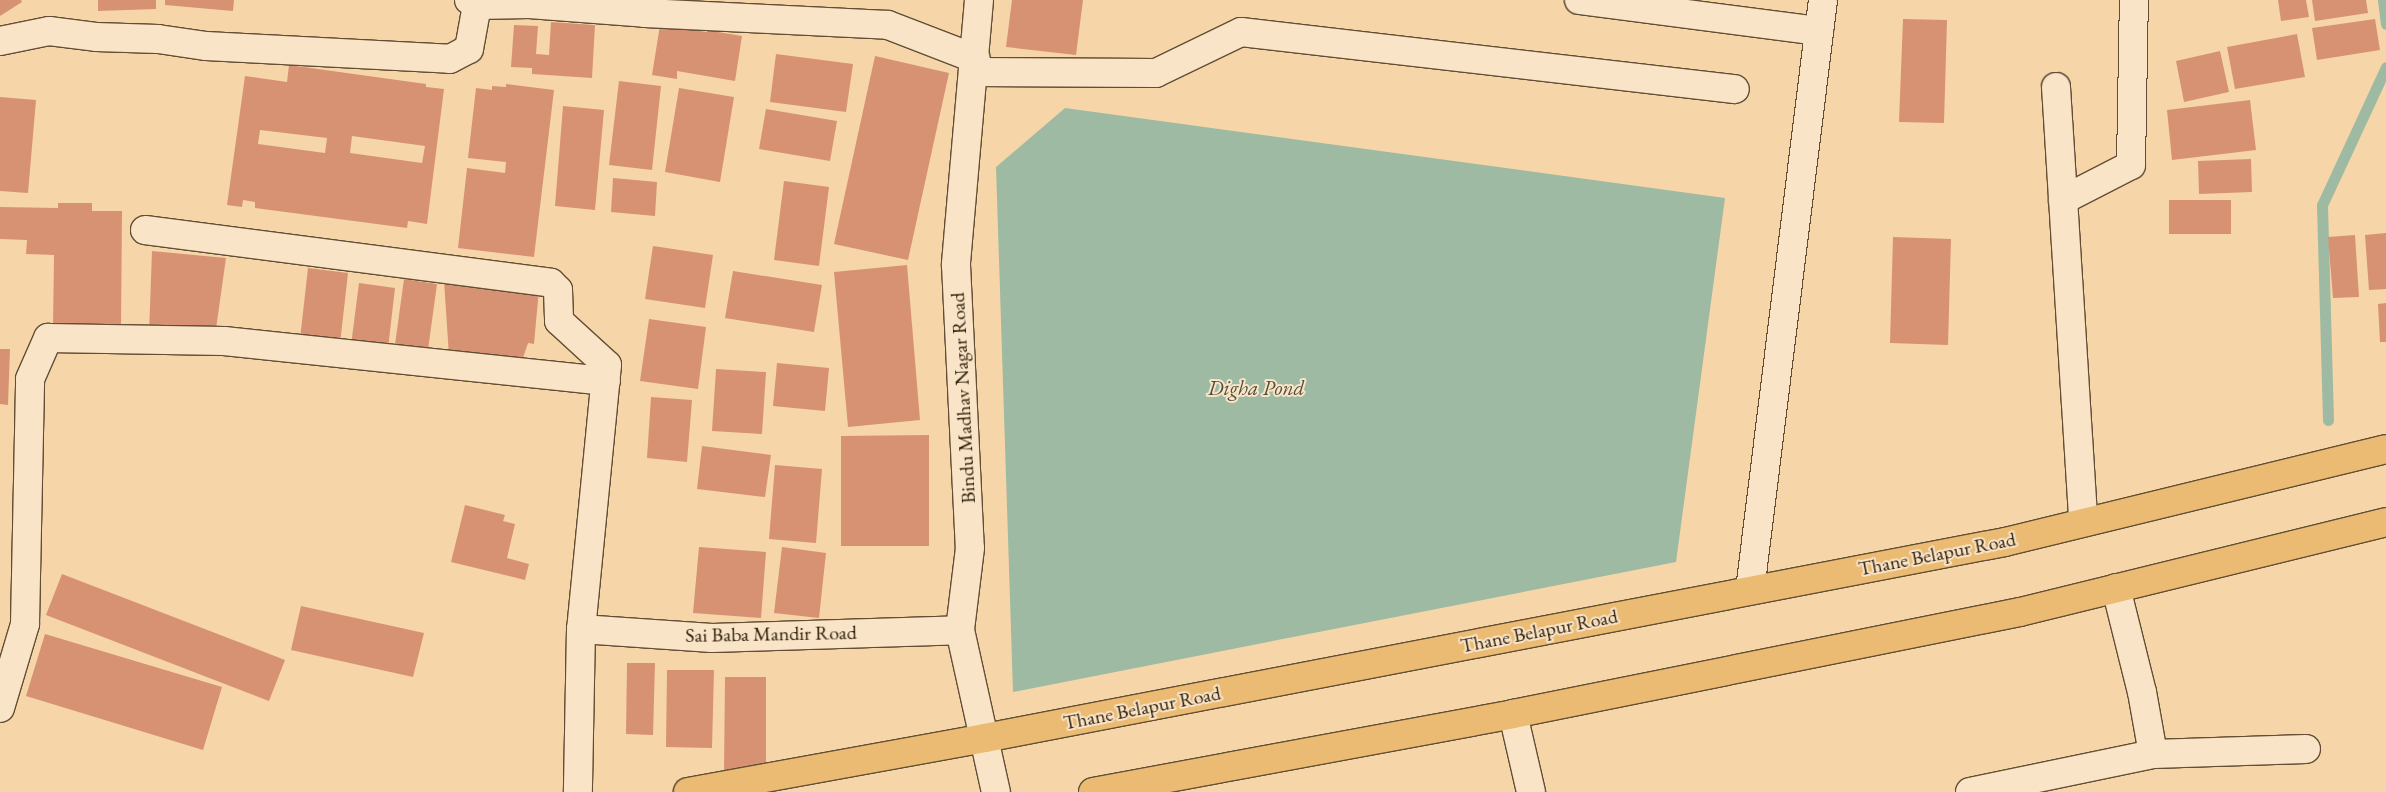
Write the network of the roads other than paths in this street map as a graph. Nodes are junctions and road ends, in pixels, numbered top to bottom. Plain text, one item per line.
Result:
1 (980, 0) edge
2 (1579, 0) edge
3 (1823, 0) edge
4 (2134, 0) edge
5 (473, 2) edge
6 (1819, 31) junction
7 (0, 41) edge
8 (974, 65) junction
9 (2056, 87) dead end
10 (1736, 89) dead end
11 (2063, 200) junction
12 (146, 230) dead end
13 (606, 381) junction
14 (2386, 449) edge
15 (2083, 521) junction
16 (2386, 522) edge
17 (2116, 588) junction
18 (1750, 590) junction
19 (582, 629) junction
20 (960, 630) junction
21 (0, 708) edge
22 (1513, 714) junction
23 (985, 738) junction
24 (2306, 749) dead end
25 (2153, 754) junction
26 (760, 785) edge
27 (578, 792) edge
28 (688, 792) edge
29 (996, 792) edge
30 (1093, 792) edge
31 (1531, 792) edge
32 (1970, 792) edge

1 - 8 street, Bindu Madhav Nagar Road
2 - 6 street
3 - 6 street
4 - 11 street
5 - 7 street
5 - 8 street
6 - 18 street
8 - 10 street
8 - 20 street, Bindu Madhav Nagar Road
9 - 11 street
11 - 15 street
12 - 13 street
13 - 19 street
13 - 21 street
14 - 15 main road, Thane Belapur Road
15 - 18 main road, Thane Belapur Road
16 - 17 main road
17 - 22 main road
17 - 25 street
18 - 23 main road, Thane Belapur Road
19 - 20 street, Sai Baba Mandir Road
19 - 27 street
20 - 23 street, Bindu Madhav Nagar Road
22 - 30 main road
22 - 31 street
23 - 26 main road, Thane Belapur Road
23 - 29 street, Bindu Madhav Nagar Road
24 - 25 street
25 - 32 street
26 - 28 main road, Thane Belapur Road

